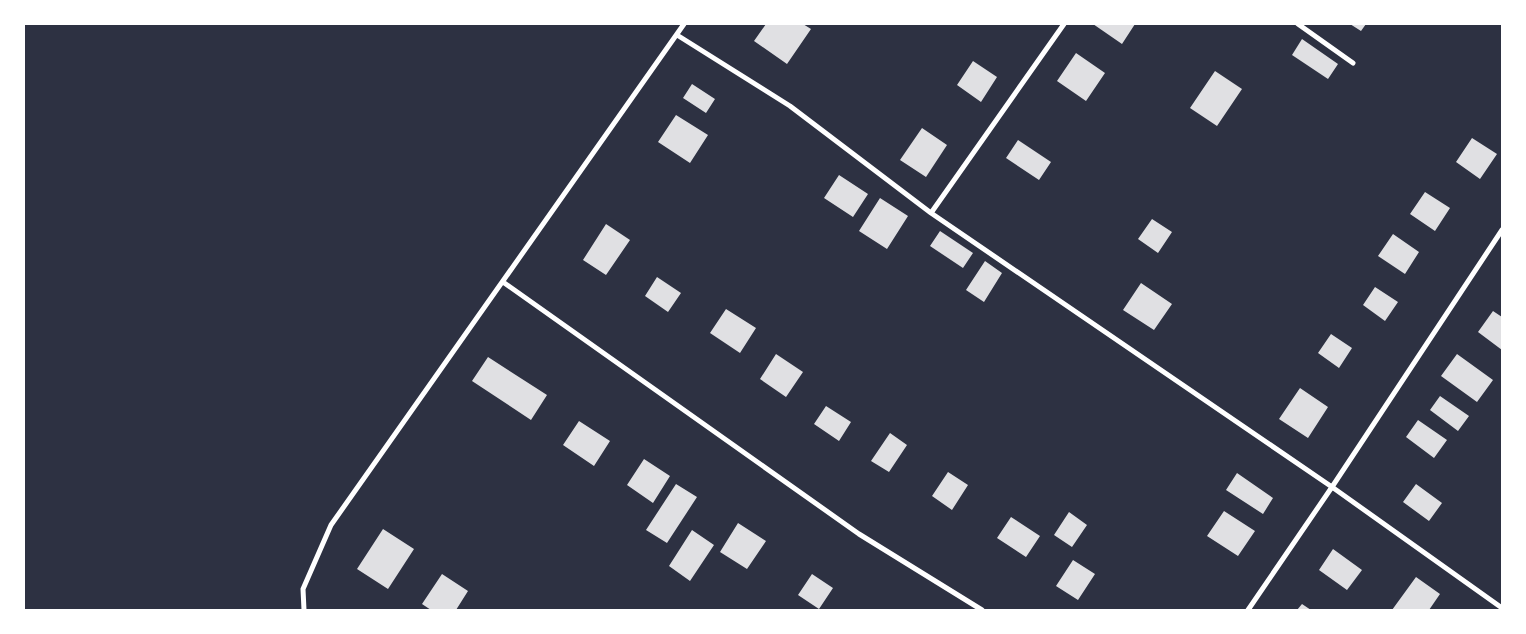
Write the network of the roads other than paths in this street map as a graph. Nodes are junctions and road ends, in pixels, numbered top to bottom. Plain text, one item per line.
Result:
1 (684, 24) edge
2 (1064, 24) edge
3 (1298, 24) edge
4 (677, 35) junction
5 (1353, 63) dead end
6 (931, 213) junction
7 (1502, 230) edge
8 (503, 282) junction
9 (1332, 487) junction
10 (1502, 608) edge
11 (304, 610) edge
12 (982, 610) edge
13 (1248, 610) edge

1 - 4 street
2 - 6 street
3 - 5 street
4 - 6 street
4 - 8 street
6 - 9 street
7 - 9 street
8 - 11 street
8 - 12 street
9 - 10 street
9 - 13 street

